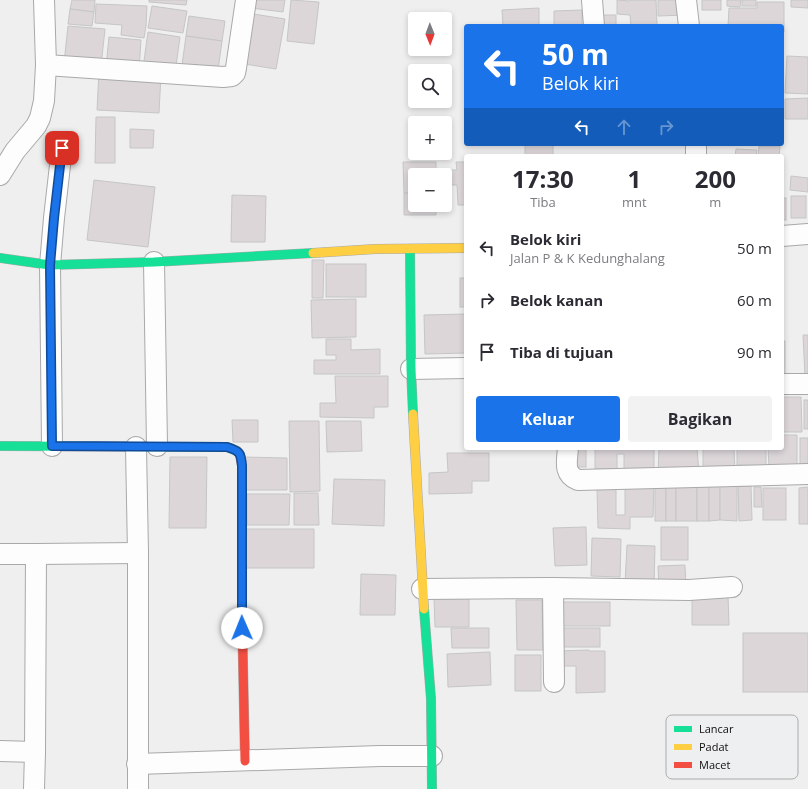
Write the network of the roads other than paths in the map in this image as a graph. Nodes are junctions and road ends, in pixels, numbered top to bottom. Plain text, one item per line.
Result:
1 (44, 0) edge
2 (246, 0) edge
3 (592, 0) edge
4 (686, 0) edge
5 (594, 24) edge
6 (689, 24) edge
7 (46, 65) junction
8 (62, 148) dead end
9 (0, 175) edge
10 (808, 234) edge
11 (784, 236) edge
12 (464, 248) edge
13 (410, 249) junction
14 (0, 258) edge
15 (154, 262) junction
16 (50, 265) junction
17 (464, 368) edge
18 (411, 369) junction
19 (784, 384) edge
20 (808, 384) edge
21 (0, 446) edge
22 (52, 446) junction
23 (157, 446) junction
24 (136, 447) junction
25 (568, 450) edge
26 (808, 474) edge
27 (138, 553) junction
28 (0, 554) edge
29 (36, 554) junction
30 (732, 587) dead end
31 (553, 588) junction
32 (422, 589) junction
33 (554, 682) dead end
34 (0, 751) edge
35 (35, 752) junction
36 (432, 756) junction
37 (245, 761) junction
38 (137, 764) junction
39 (34, 789) edge
40 (138, 789) edge
41 (432, 789) edge

1 - 7 street
2 - 7 street
3 - 5 street
4 - 6 street
7 - 9 street
8 - 16 street
10 - 11 street
12 - 13 street
13 - 15 street
13 - 18 street
14 - 16 street
15 - 16 street
15 - 23 street
16 - 22 street
17 - 18 street
18 - 32 street
19 - 20 street
21 - 22 street
22 - 24 street
23 - 24 street
23 - 37 street
24 - 27 street
25 - 26 street
27 - 29 street
27 - 38 street
28 - 29 street
29 - 35 street
30 - 31 street
31 - 32 street
31 - 33 street
32 - 36 street
34 - 35 street
35 - 39 street
36 - 37 street
36 - 41 street
37 - 38 street
38 - 40 street

